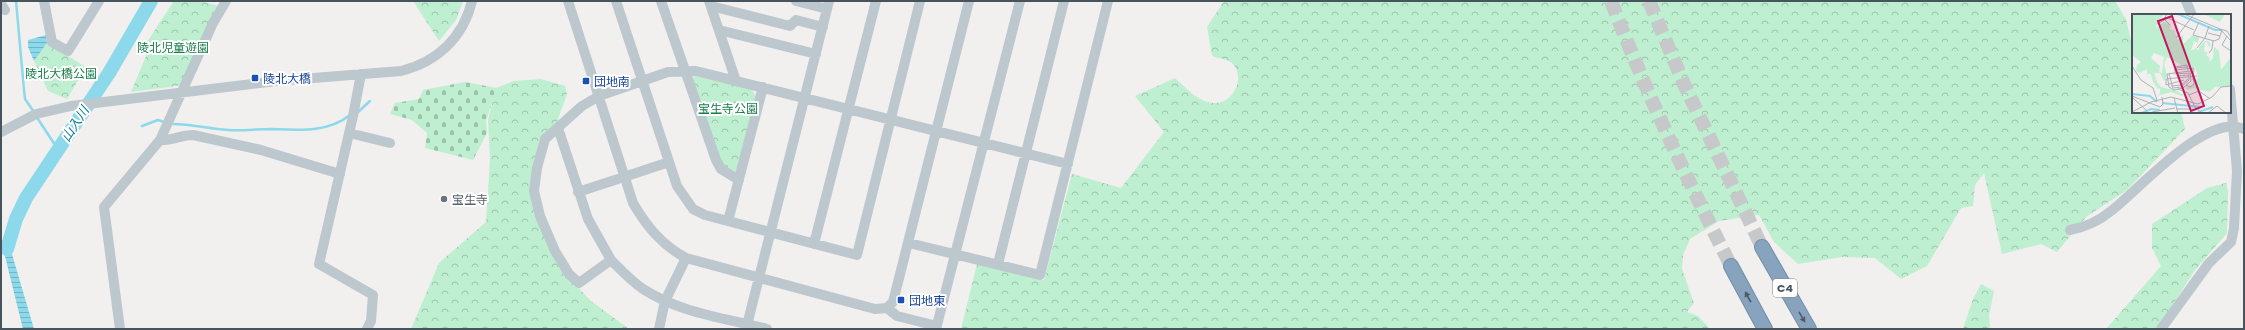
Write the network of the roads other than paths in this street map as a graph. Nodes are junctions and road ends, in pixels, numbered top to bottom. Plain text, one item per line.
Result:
1 (44, 1) edge
2 (99, 1) edge
3 (226, 1) edge
4 (472, 1) edge
5 (568, 1) edge
6 (616, 1) edge
7 (662, 1) edge
8 (796, 1) edge
9 (876, 1) edge
10 (920, 1) edge
11 (969, 1) edge
12 (1020, 1) edge
13 (1064, 1) edge
14 (1108, 1) edge
15 (2186, 1) edge
16 (710, 4) edge
17 (828, 5) edge
18 (2192, 14) edge
19 (823, 27) junction
20 (719, 30) junction
21 (816, 54) junction
22 (684, 70) junction
23 (361, 74) junction
24 (643, 81) junction
25 (736, 81) junction
26 (763, 88) junction
27 (182, 92) junction
28 (599, 96) junction
29 (805, 98) junction
30 (2231, 98) edge
31 (848, 109) junction
32 (891, 119) junction
33 (2234, 127) junction
34 (558, 128) junction
35 (2244, 129) edge
36 (937, 131) junction
37 (1, 132) edge
38 (349, 133) junction
39 (160, 140) junction
40 (983, 142) junction
41 (390, 143) dead end
42 (1026, 153) junction
43 (669, 162) junction
44 (1068, 164) junction
45 (340, 174) junction
46 (630, 175) dead end
47 (618, 179) dead end
48 (738, 180) junction
49 (578, 192) junction
50 (728, 222) junction
51 (2070, 230) dead end
52 (770, 233) junction
53 (909, 242) junction
54 (814, 244) junction
55 (1762, 247) tunnel mouth
56 (955, 254) junction
57 (686, 258) junction
58 (611, 260) junction
59 (998, 264) junction
60 (1731, 266) tunnel mouth
61 (760, 278) junction
62 (665, 301) junction
63 (887, 308) junction
64 (747, 326) edge
65 (936, 327) edge
66 (120, 329) edge
67 (367, 329) edge
68 (660, 329) edge
69 (767, 329) edge
70 (1765, 329) edge
71 (1808, 329) edge
72 (2161, 329) edge

1 - 2 street
3 - 27 street
4 - 23 street
5 - 28 street
6 - 24 street
7 - 22 street
8 - 17 street
9 - 31 street
10 - 32 street
11 - 36 street
12 - 40 street
13 - 42 street
14 - 44 street
15 - 18 street
16 - 19 street
16 - 20 street
17 - 19 street
19 - 21 street
20 - 21 street
20 - 25 street
21 - 29 street
22 - 24 street
22 - 25 street
22 - 48 street
23 - 27 street
23 - 38 street
24 - 28 street
24 - 43 street
25 - 26 street
26 - 29 street
26 - 48 street
27 - 37 street
27 - 39 street
28 - 34 street
28 - 57 street
29 - 31 street
29 - 52 street
30 - 33 street
31 - 32 street
31 - 54 street
32 - 36 street
32 - 54 street
33 - 35 street
33 - 51 street
33 - 72 street
34 - 49 street
34 - 58 street
36 - 40 street
36 - 53 street
38 - 41 street
38 - 45 street
39 - 45 street
39 - 66 street
40 - 42 street
40 - 56 street
42 - 44 street
42 - 59 street
43 - 46 street
43 - 50 street
44 - 59 street
45 - 67 street
47 - 49 street
48 - 50 street
49 - 58 street
50 - 52 street
52 - 54 street
52 - 61 street
53 - 56 street
53 - 63 street
55 -> 71 highway, C4
56 - 59 street
56 - 65 street
57 - 61 street
57 - 62 street
58 - 62 street
70 -> 60 highway
61 - 63 street
61 - 64 street
62 - 64 street
62 - 68 street
63 - 65 street
64 - 69 street

